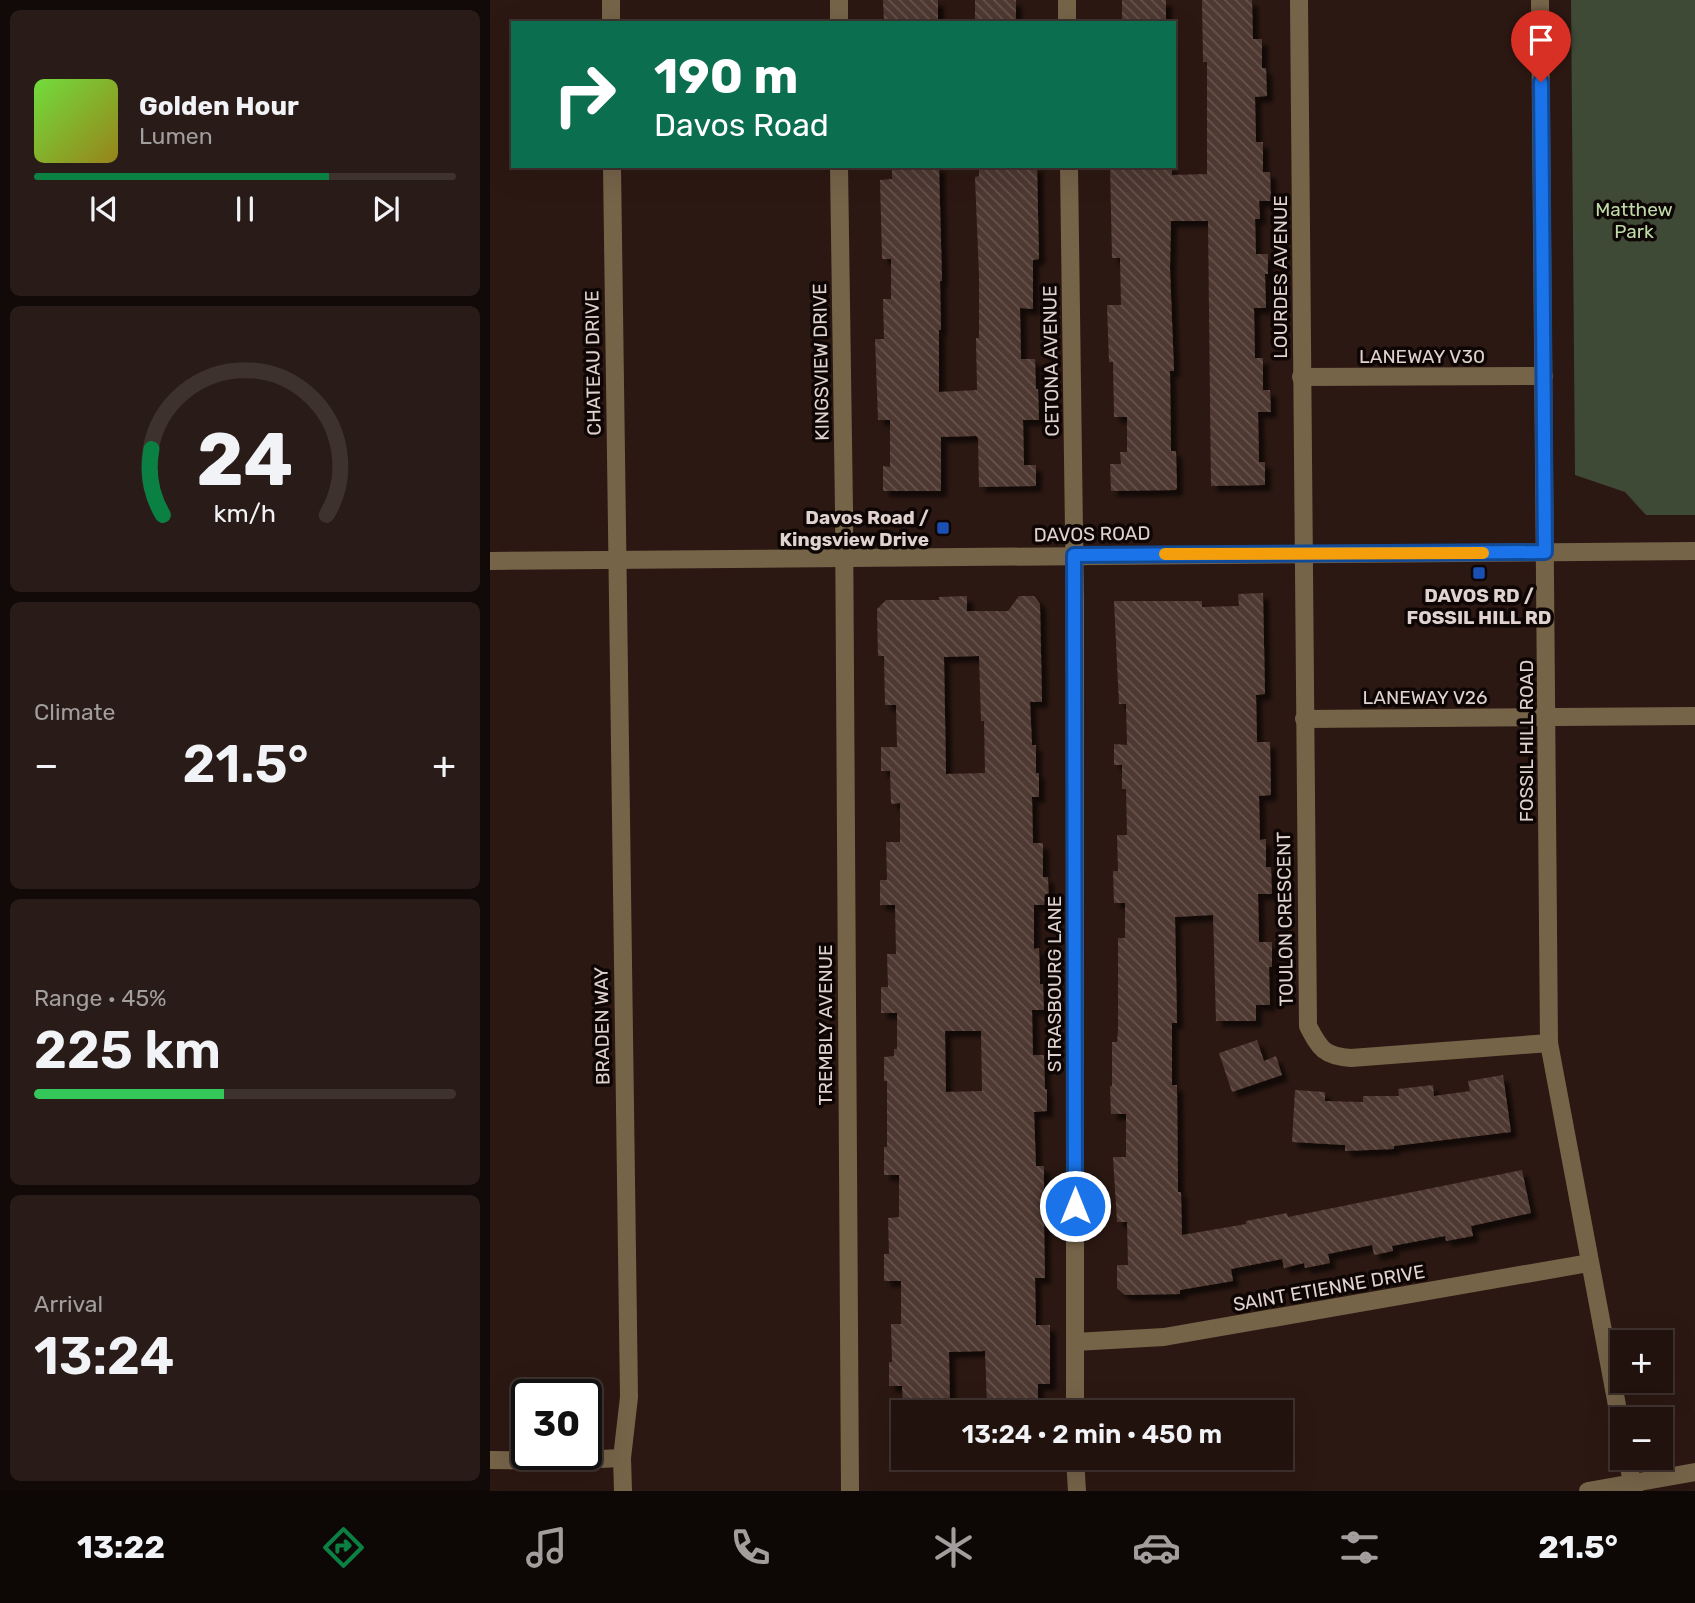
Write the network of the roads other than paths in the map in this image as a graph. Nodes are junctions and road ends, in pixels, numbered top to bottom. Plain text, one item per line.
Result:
1 (611, 0) edge
2 (839, 0) edge
3 (1067, 0) edge
4 (1298, 0) edge
5 (1540, 0) edge
6 (611, 21) edge
7 (839, 21) edge
8 (1067, 21) edge
9 (612, 168) edge
10 (839, 168) edge
11 (1069, 168) edge
12 (1544, 376) junction
13 (1301, 377) junction
14 (1695, 551) edge
15 (1545, 552) junction
16 (1303, 553) junction
17 (1074, 555) junction
18 (844, 558) junction
19 (616, 559) junction
20 (490, 561) edge
21 (1695, 716) edge
22 (1546, 718) junction
23 (1304, 719) junction
24 (1549, 1043) junction
25 (1589, 1263) junction
26 (1075, 1342) junction
27 (1075, 1400) edge
28 (1617, 1407) edge
29 (622, 1458) junction
30 (490, 1460) edge
31 (1076, 1470) edge
32 (1695, 1472) edge
33 (1633, 1487) edge
34 (623, 1491) edge
35 (850, 1491) edge
36 (1077, 1491) edge
37 (1588, 1491) edge

1 - 6 street
2 - 7 street
3 - 8 street
4 - 13 street, LOURDES AVENUE
5 - 12 street, FOSSIL HILL ROAD
9 - 19 street, CHATEAU DRIVE
10 - 18 street, KINGSVIEW DRIVE
11 - 17 street, CETONA AVENUE
12 - 13 street, LANEWAY V30
12 - 15 street, FOSSIL HILL ROAD
13 - 16 street, LOURDES AVENUE
14 - 15 street, DAVOS ROAD
15 - 16 street, DAVOS ROAD
15 - 22 street, FOSSIL HILL ROAD
16 - 17 street, DAVOS ROAD
16 - 23 street, TOULON CRESCENT
17 - 18 street, DAVOS ROAD
17 - 26 street, STRASBOURG LANE
18 - 19 street, DAVOS ROAD
18 - 35 street, TREMBLY AVENUE
19 - 20 street, DAVOS ROAD
19 - 29 street, BRADEN WAY
21 - 22 street, LANEWAY V26
22 - 23 street, LANEWAY V26
22 - 24 street, FOSSIL HILL ROAD
23 - 24 street, TOULON CRESCENT
24 - 25 street, FOSSIL HILL ROAD
25 - 26 street, SAINT ETIENNE DRIVE
25 - 28 street, FOSSIL HILL ROAD
26 - 27 street, STRASBOURG LANE
29 - 30 street
29 - 34 street, BRADEN WAY
31 - 36 street
32 - 33 street
33 - 37 street

